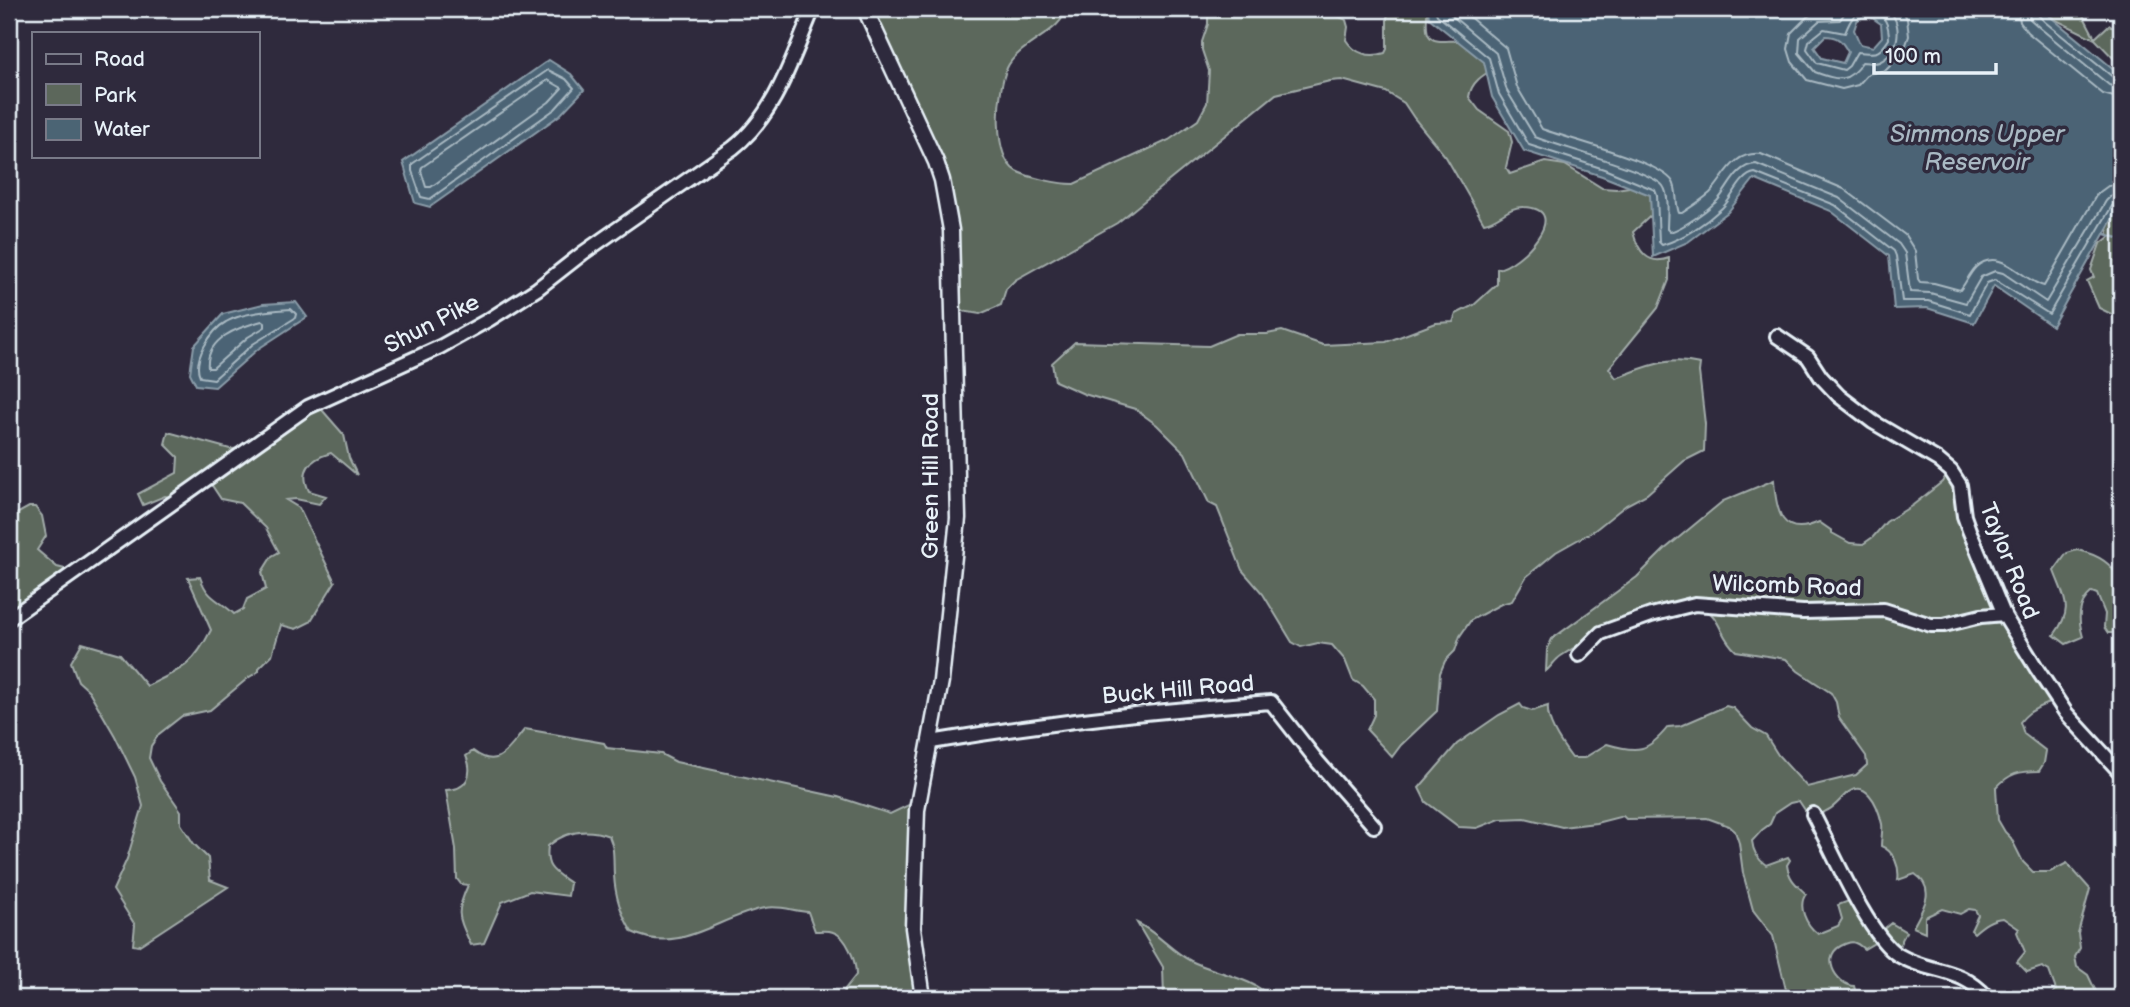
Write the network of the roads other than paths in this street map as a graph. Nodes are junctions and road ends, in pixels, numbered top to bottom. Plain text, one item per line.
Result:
1 (813, 9) edge
2 (865, 9) edge
3 (1777, 336) dead end
4 (2004, 614) junction
5 (9, 619) edge
6 (1579, 655) dead end
7 (931, 742) junction
8 (2121, 773) edge
9 (1813, 814) dead end
10 (1374, 825) dead end
11 (923, 998) edge
12 (1988, 998) edge

1 - 5 street, Shun Pike
2 - 7 main road, Green Hill Road
3 - 4 street, Taylor Road
4 - 6 street, Wilcomb Road
4 - 8 street, Taylor Road
7 - 10 street, Buck Hill Road
7 - 11 main road, Green Hill Road
9 - 12 street

